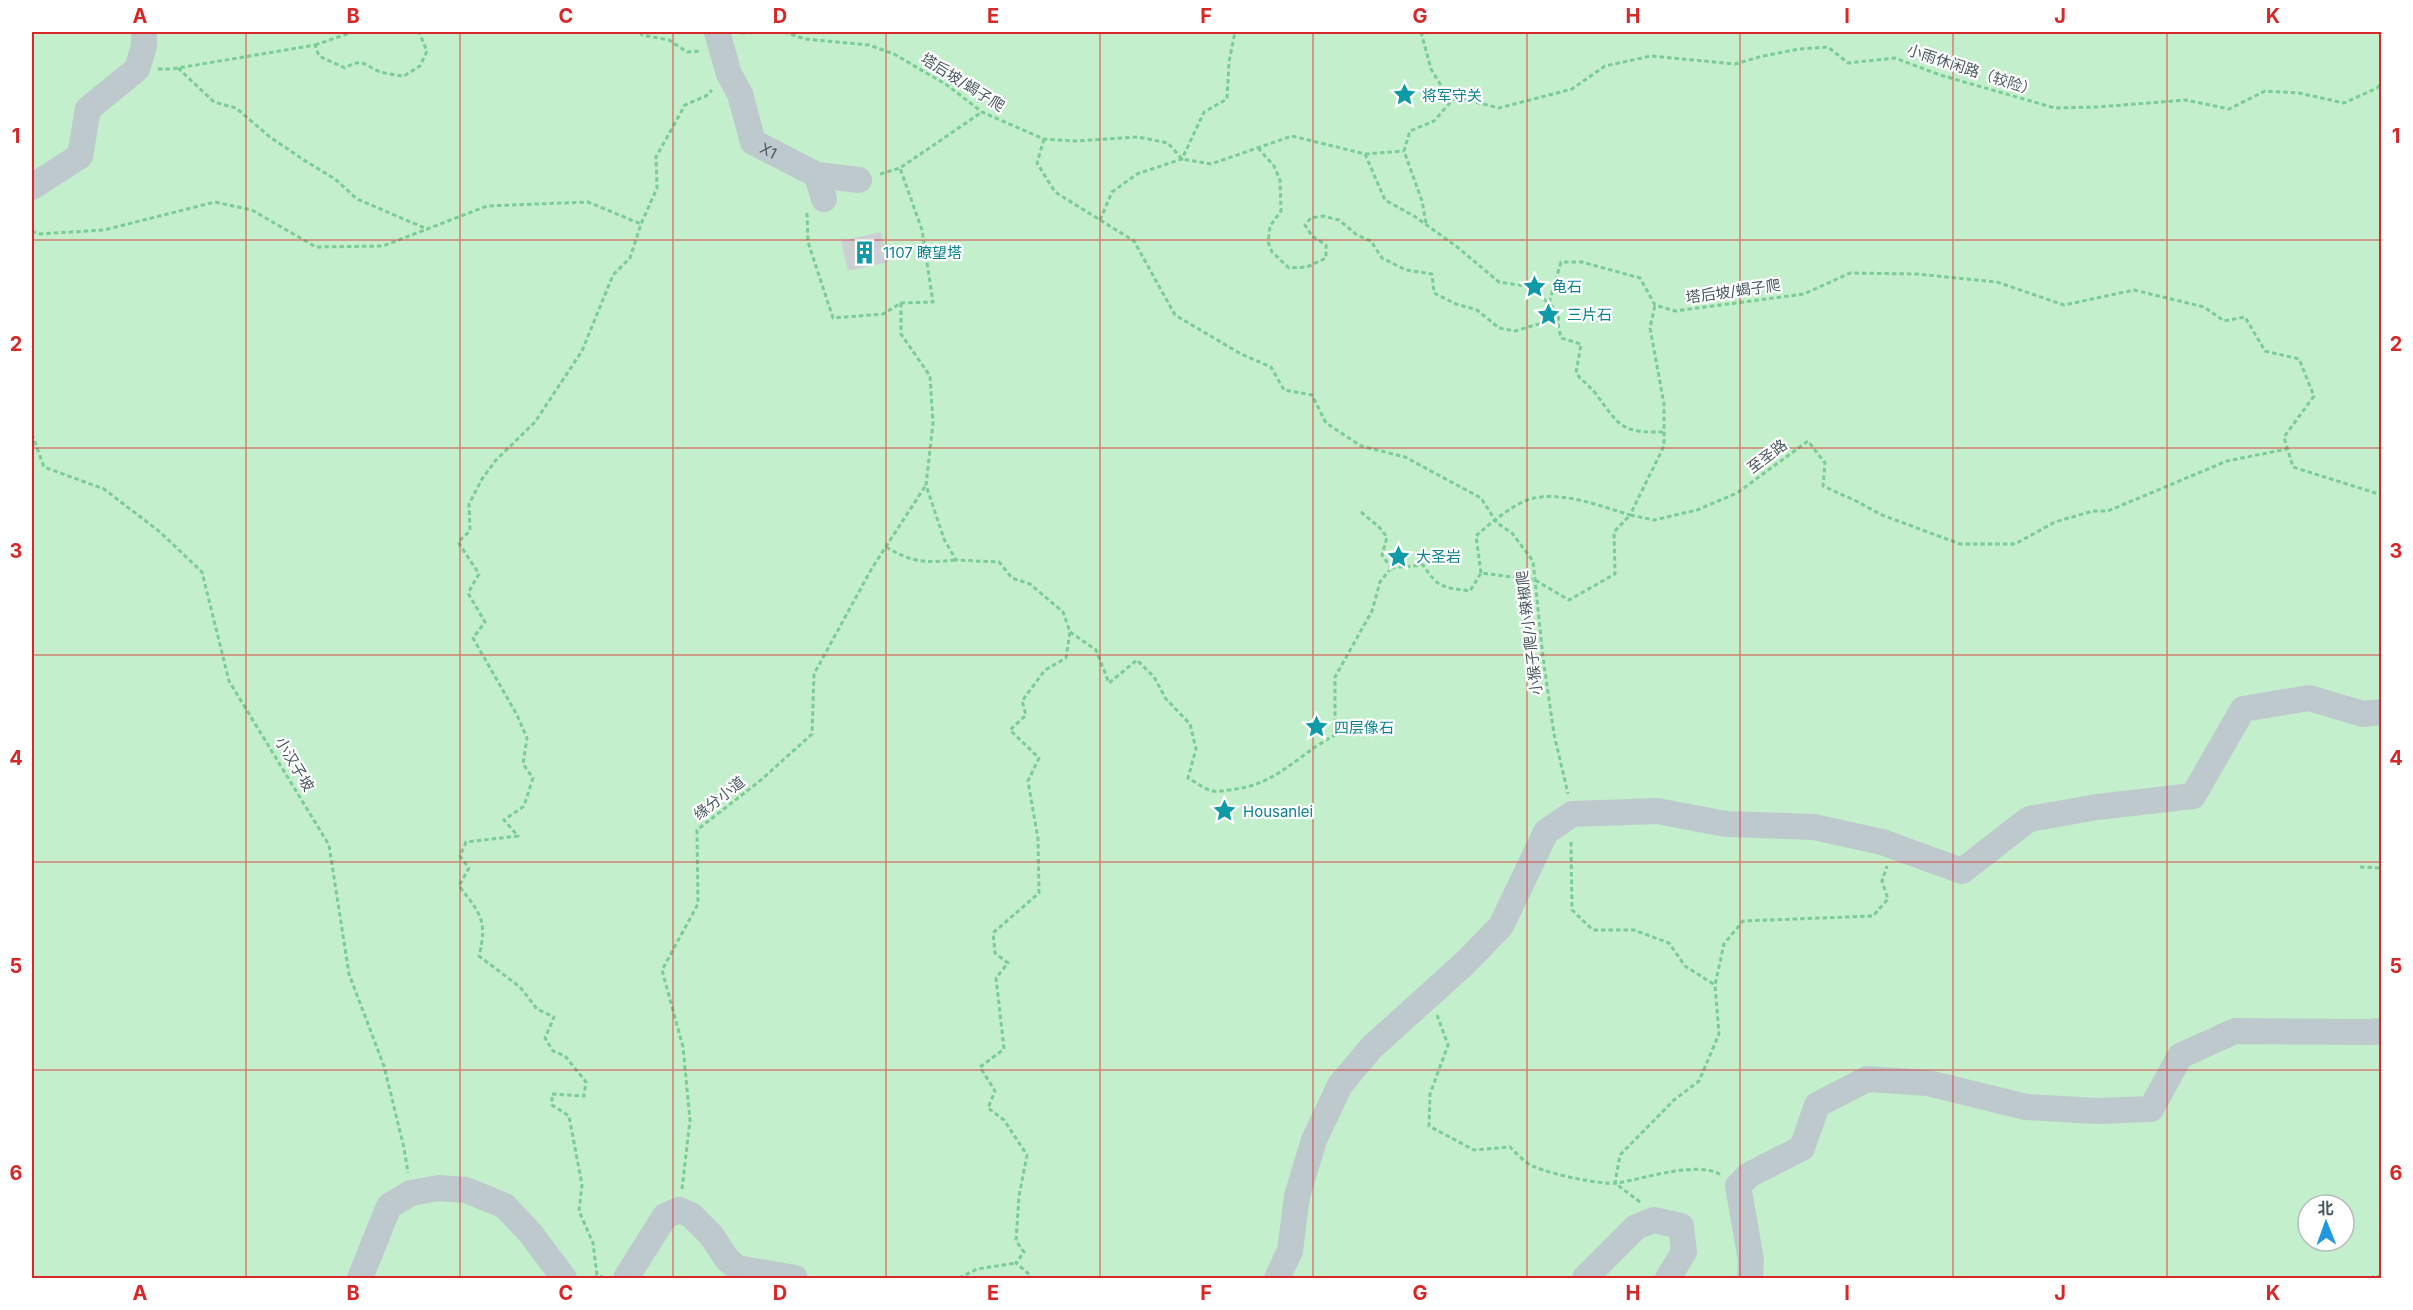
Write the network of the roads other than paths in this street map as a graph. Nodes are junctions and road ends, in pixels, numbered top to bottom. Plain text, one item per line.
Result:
1 (144, 32) edge
2 (719, 39) edge
3 (859, 180) dead end
4 (32, 187) edge
5 (2382, 712) edge
6 (2382, 1030) edge
7 (360, 1278) edge
8 (564, 1278) edge
9 (626, 1278) edge
10 (795, 1278) edge
11 (1276, 1278) edge
12 (1585, 1278) edge
13 (1668, 1278) edge
14 (1750, 1278) edge

1 - 4 lane
2 - 3 lane, X1
5 - 11 lane
6 - 14 lane
7 - 8 lane
9 - 10 lane
12 - 13 lane

